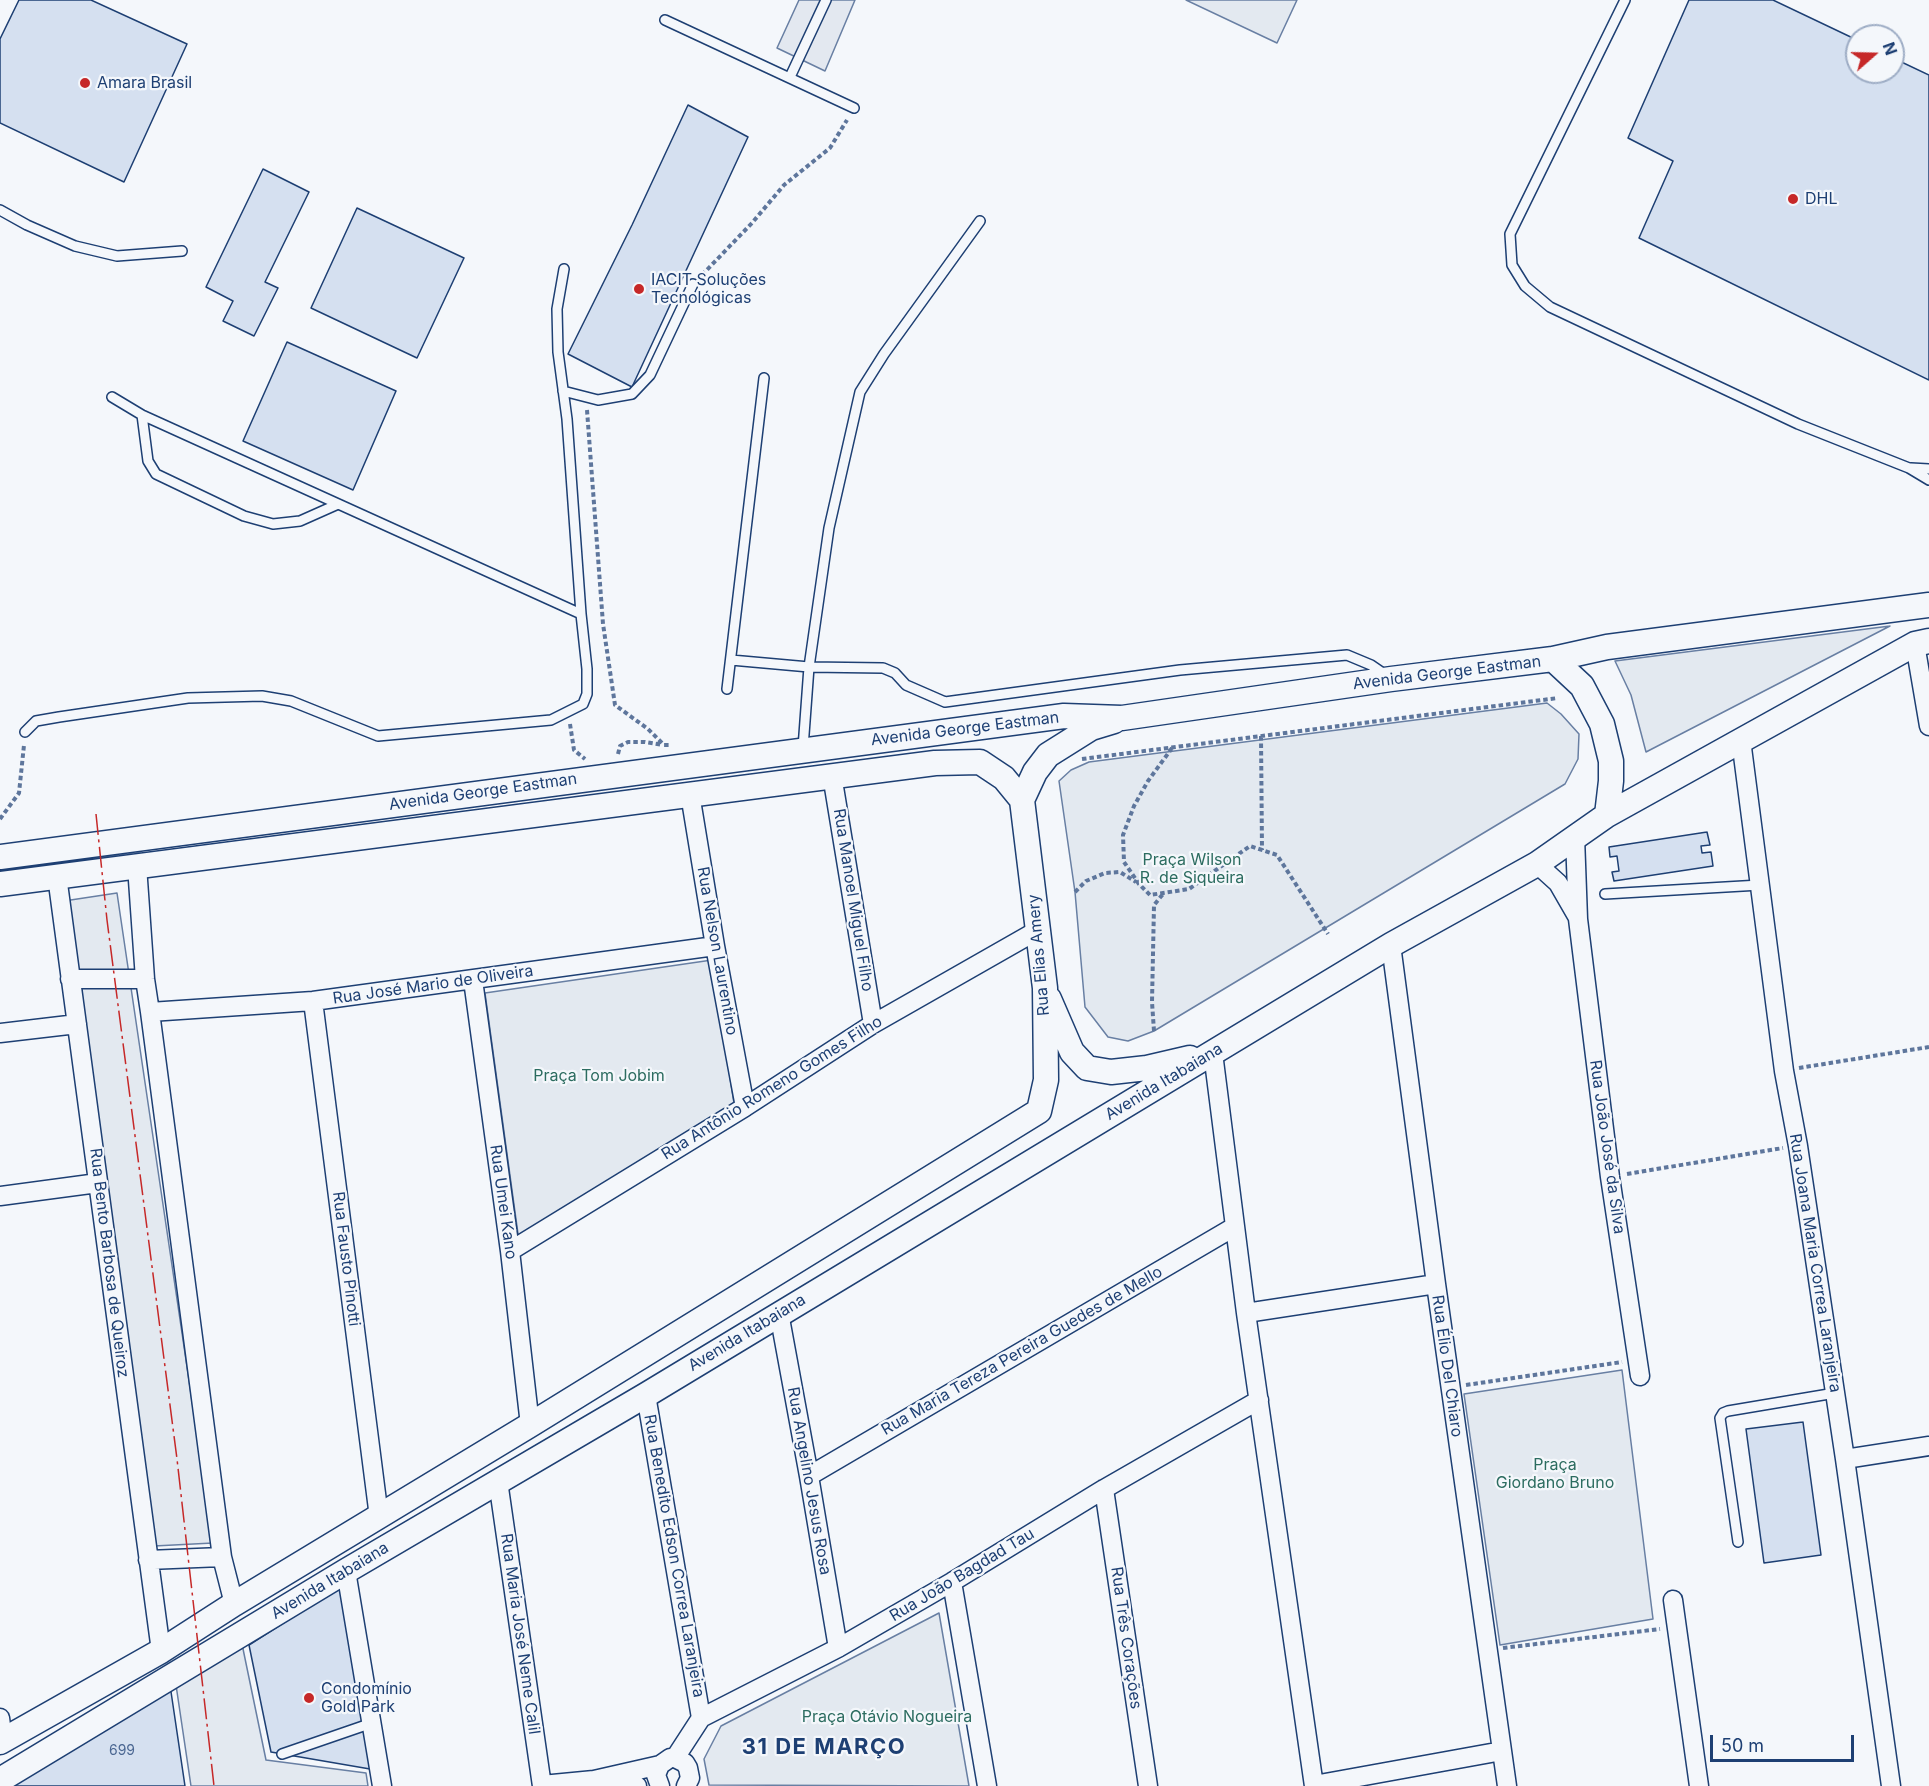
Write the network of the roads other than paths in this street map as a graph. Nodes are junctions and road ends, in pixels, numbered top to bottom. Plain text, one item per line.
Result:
1 (826, 0) edge
2 (1625, 0) edge
3 (665, 20) dead end
4 (790, 77) junction
5 (854, 108) road end
6 (0, 210) edge
7 (980, 221) dead end
8 (182, 251) dead end
9 (564, 269) dead end
10 (693, 284) road end
11 (764, 378) dead end
12 (563, 391) junction
13 (112, 397) dead end
14 (142, 415) junction
15 (1909, 468) junction
16 (1929, 469) edge
17 (1929, 480) edge
18 (336, 505) junction
19 (1929, 605) edge
20 (581, 614) junction
21 (1922, 642) edge
22 (1553, 659) junction
23 (730, 660) junction
24 (809, 667) junction
25 (1391, 679) junction
26 (727, 689) dead end
27 (1122, 718) junction
28 (1929, 726) edge
29 (25, 732) road end
30 (1741, 740) junction
31 (803, 750) junction
32 (832, 776) junction
33 (690, 794) junction
34 (1022, 800) junction
35 (1607, 815) junction
36 (1575, 837) junction
37 (0, 857) edge
38 (1537, 864) junction
39 (137, 866) junction
40 (57, 876) junction
41 (0, 884) edge
42 (1760, 885) junction
43 (1605, 894) dead end
44 (1578, 919) junction
45 (1038, 930) junction
46 (1391, 945) junction
47 (715, 946) junction
48 (70, 979) junction
49 (145, 979) junction
50 (473, 980) junction
51 (1045, 988) junction
52 (313, 1001) junction
53 (150, 1012) junction
54 (77, 1024) junction
55 (873, 1024) junction
56 (0, 1033) edge
57 (1213, 1053) junction
58 (745, 1107) junction
59 (1040, 1111) joint
60 (98, 1183) junction
61 (0, 1196) edge
62 (1234, 1227) junction
63 (510, 1251) junction
64 (1436, 1284) junction
65 (779, 1313) junction
66 (1246, 1313) junction
67 (1639, 1368) road end
68 (1835, 1393) junction
69 (646, 1395) junction
70 (1259, 1400) junction
71 (530, 1425) junction
72 (1929, 1446) edge
73 (1845, 1459) junction
74 (809, 1476) junction
75 (498, 1481) junction
76 (1104, 1489) junction
77 (379, 1517) junction
78 (1738, 1542) dead end
79 (222, 1557) junction
80 (148, 1560) junction
81 (346, 1571) junction
82 (952, 1582) junction
83 (1674, 1600) dead end
84 (234, 1604) junction
85 (838, 1648) junction
86 (161, 1651) junction
87 (701, 1718) junction
88 (372, 1723) junction
89 (1, 1734) edge
90 (1502, 1750) junction
91 (282, 1754) dead end
92 (668, 1761) junction
93 (0, 1780) edge
94 (594, 1780) junction
95 (382, 1786) edge
96 (542, 1786) edge
97 (637, 1786) edge
98 (660, 1786) edge
99 (686, 1786) edge
100 (987, 1786) edge
101 (1148, 1786) edge
102 (1314, 1786) edge
103 (1507, 1786) edge
104 (1699, 1786) edge
105 (1891, 1786) edge

1 - 4 lane
2 - 15 lane
3 - 4 lane
4 - 5 lane
6 - 8 lane
7 - 24 lane
9 - 12 lane
10 - 12 lane
11 - 23 lane
12 - 20 lane
13 - 14 lane
14 - 18 lane
14 - 18 lane
15 - 16 lane
15 - 17 lane
18 - 20 lane
19 - 22 main road, Avenida George Eastman
20 - 29 lane
21 - 28 street
21 - 30 main road
22 - 25 main road, Avenida George Eastman
22 - 35 main road
23 - 24 lane
23 - 26 lane
24 - 25 lane
24 - 31 lane
25 - 27 main road, Avenida George Eastman
27 - 31 main road, Avenida George Eastman
27 - 34 main road
30 - 35 main road
30 - 42 street, Rua Joana Maria Correa Laranjeira
31 - 37 main road, Avenida George Eastman
32 - 33 main road, Avenida George Eastman
32 - 34 main road, Avenida George Eastman
32 - 55 street, Rua Manoel Miguel Filho
33 - 39 main road, Avenida George Eastman
33 - 47 street, Rua Nelson Laurentino
34 - 45 main road, Rua Elias Amery
35 - 36 main road
36 - 38 main road
36 - 44 street, Rua João José da Silva
38 - 44 street, Rua João José da Silva
38 - 46 main road, Avenida Itabaiana
39 - 40 main road, Avenida George Eastman
39 - 49 street
40 - 41 main road, Avenida George Eastman
40 - 48 street, Rua Bento Barbosa de Queiroz
42 - 43 lane
42 - 68 street, Rua Joana Maria Correa Laranjeira
44 - 67 street, Rua João José da Silva
45 - 51 main road, Rua Elias Amery
45 - 55 street, Rua Antônio Romeno Gomes Filho
46 - 57 main road, Avenida Itabaiana
46 - 64 street, Rua Élio Del Chiaro
47 - 50 street, Rua José Mario de Oliveira
47 - 58 street, Rua Nelson Laurentino
48 - 49 street
48 - 54 street, Rua Bento Barbosa de Queiroz
49 - 53 street
50 - 52 street, Rua José Mario de Oliveira
50 - 63 street, Rua Umei Kano
51 - 57 main road
51 - 59 main road, Rua Elias Amery
52 - 53 street, Rua José Mario de Oliveira
52 - 77 street, Rua Fausto Pinotti
53 - 79 street
54 - 56 street
54 - 60 street, Rua Bento Barbosa de Queiroz
55 - 58 street, Rua Antônio Romeno Gomes Filho
57 - 62 street
57 - 65 main road, Avenida Itabaiana
58 - 63 street, Rua Antônio Romeno Gomes Filho
59 - 71 main road, Avenida Itabaiana
60 - 61 street
60 - 80 street, Rua Bento Barbosa de Queiroz
62 - 66 street
62 - 74 street, Rua Maria Tereza Pereira Guedes de Mello
63 - 71 street, Rua Umei Kano
64 - 66 street
64 - 90 street, Rua Élio Del Chiaro
65 - 69 main road, Avenida Itabaiana
65 - 74 street, Rua Angelino Jesus Rosa
66 - 70 street
68 - 73 street, Rua Joana Maria Correa Laranjeira
68 - 78 lane
69 - 75 main road, Avenida Itabaiana
69 - 87 street, Rua Benedito Edson Correa Laranjeira
70 - 76 street, Rua João Bagdad Tau
70 - 102 street
71 - 77 main road, Avenida Itabaiana
72 - 73 street
73 - 105 street, Rua Joana Maria Correa Laranjeira
74 - 85 street, Rua Angelino Jesus Rosa
75 - 81 main road, Avenida Itabaiana
75 - 96 street, Rua Maria José Neme Calil
76 - 82 street, Rua João Bagdad Tau
76 - 101 street, Rua Três Corações
77 - 84 main road, Avenida Itabaiana
79 - 80 street
79 - 84 street
80 - 86 street, Rua Bento Barbosa de Queiroz
81 - 88 street
81 - 93 main road, Avenida Itabaiana
82 - 85 street, Rua João Bagdad Tau
82 - 100 street
83 - 104 street
84 - 86 main road, Avenida Itabaiana
85 - 87 street, Rua João Bagdad Tau
86 - 89 main road, Avenida Itabaiana
87 - 92 street, Rua João Bagdad Tau
88 - 91 lane
88 - 95 street
90 - 102 street
90 - 103 street, Rua Élio Del Chiaro
92 - 94 street
92 - 98 street
92 - 99 street
94 - 96 street
94 - 97 street

